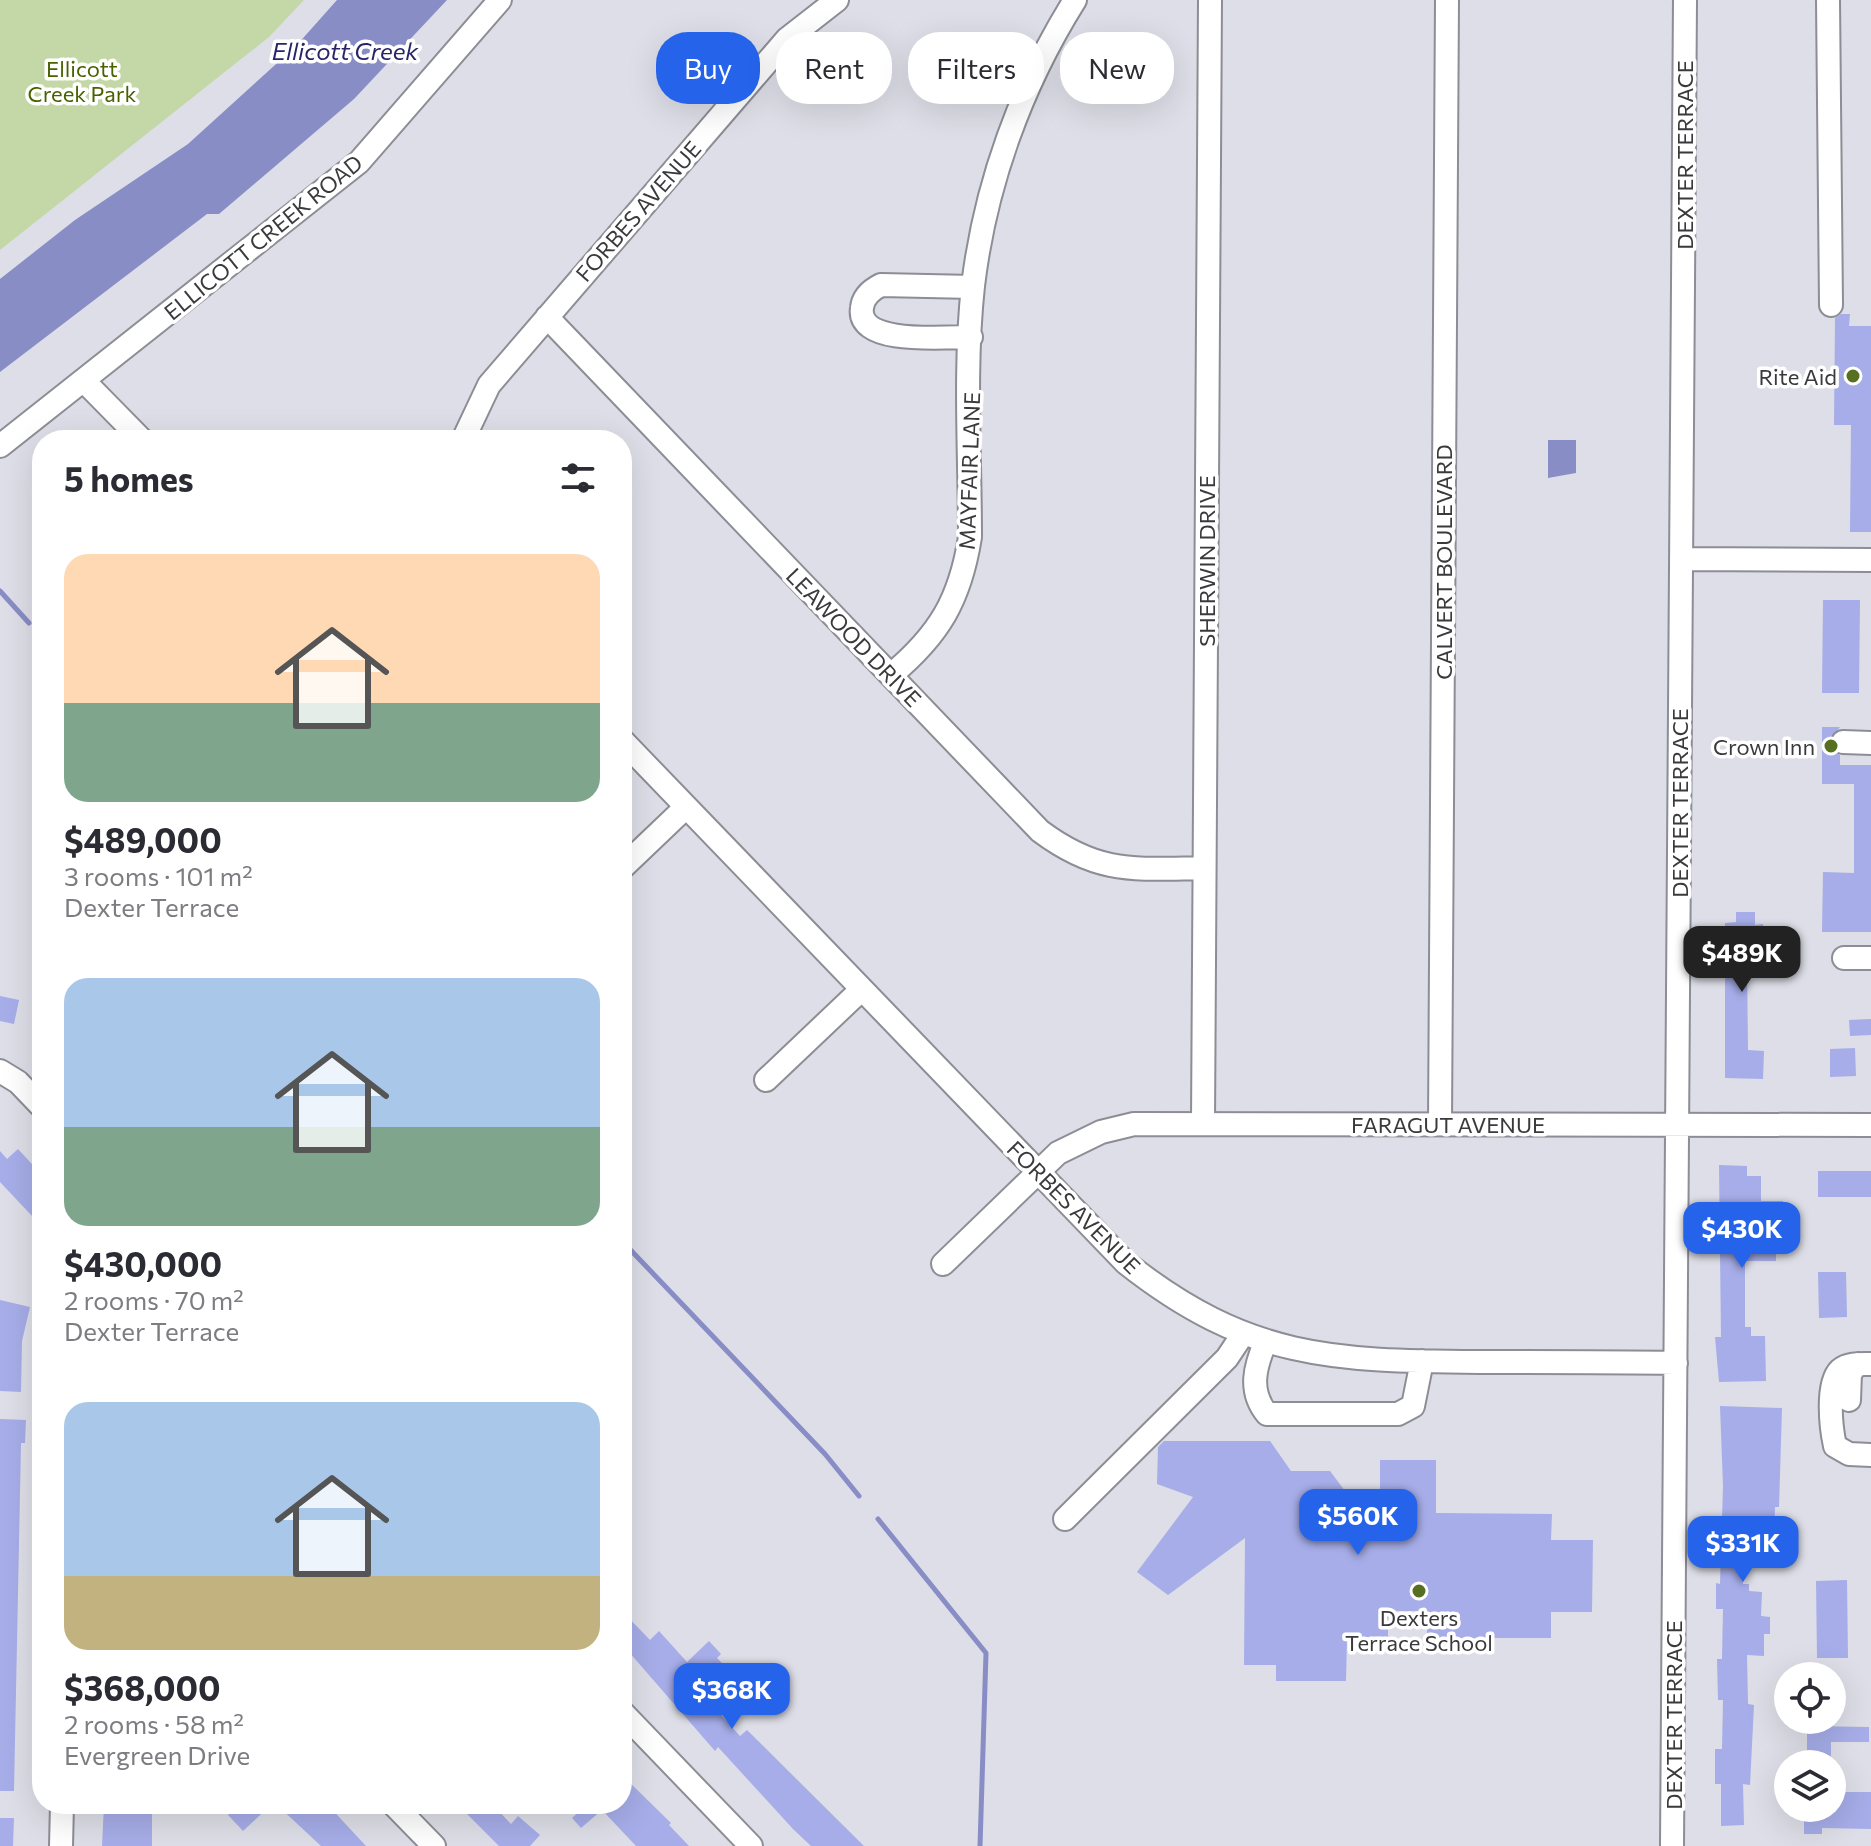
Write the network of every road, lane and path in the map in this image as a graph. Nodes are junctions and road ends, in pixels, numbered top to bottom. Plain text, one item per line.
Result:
1 (500, 0) edge
2 (837, 0) edge
3 (1075, 0) edge
4 (1210, 0) edge
5 (1447, 0) edge
6 (1685, 0) edge
7 (1828, 0) edge
8 (973, 287) junction
9 (1831, 305) dead end
10 (547, 317) junction
11 (971, 337) junction
12 (84, 381) junction
13 (132, 430) edge
14 (468, 430) edge
15 (0, 446) edge
16 (1681, 559) junction
17 (1871, 560) edge
18 (891, 675) junction
19 (1843, 742) dead end
20 (1871, 743) edge
21 (632, 750) edge
22 (686, 807) junction
23 (632, 858) edge
24 (1204, 868) junction
25 (1844, 958) dead end
26 (1871, 958) edge
27 (862, 989) junction
28 (0, 1071) edge
29 (766, 1080) dead end
30 (32, 1097) edge
31 (1203, 1123) junction
32 (1440, 1124) junction
33 (1678, 1125) junction
34 (1871, 1125) edge
35 (1038, 1170) junction
36 (943, 1264) dead end
37 (1243, 1334) junction
38 (1266, 1341) junction
39 (1422, 1361) junction
40 (1676, 1363) junction
41 (1864, 1364) edge
42 (1849, 1400) dead end
43 (1871, 1455) edge
44 (1065, 1519) dead end
45 (632, 1722) edge
46 (62, 1814) edge
47 (403, 1814) edge
48 (61, 1846) edge
49 (434, 1846) edge
50 (751, 1846) edge
51 (1672, 1846) edge

1 - 12 street, ELLICOTT CREEK ROAD
2 - 10 street, FORBES AVENUE
3 - 8 street, MAYFAIR LANE
4 - 24 street, SHERWIN DRIVE
5 - 32 street, CALVERT BOULEVARD
6 - 16 street, DEXTER TERRACE
7 - 9 street
8 - 11 street, MAYFAIR LANE
8 - 11 street
10 - 14 street, FORBES AVENUE
10 - 18 street, LEAWOOD DRIVE
11 - 18 street, MAYFAIR LANE
12 - 13 street
12 - 15 street, ELLICOTT CREEK ROAD
16 - 17 street
16 - 33 street, DEXTER TERRACE
18 - 24 street, LEAWOOD DRIVE
19 - 20 street
21 - 22 street, FORBES AVENUE
22 - 23 street
22 - 27 street, FORBES AVENUE
24 - 31 street, SHERWIN DRIVE
25 - 26 street
27 - 29 street
27 - 35 street, FORBES AVENUE
28 - 30 street
31 - 32 street, FARAGUT AVENUE
31 - 35 street, FARAGUT AVENUE
32 - 33 street, FARAGUT AVENUE
33 - 34 street, FARAGUT AVENUE
33 - 40 street, DEXTER TERRACE
35 - 36 street, FARAGUT AVENUE
35 - 37 street, FORBES AVENUE
37 - 38 street, FORBES AVENUE
37 - 44 street
38 - 39 street, FORBES AVENUE
38 - 39 street
39 - 40 street, FORBES AVENUE
40 - 51 street, DEXTER TERRACE
41 - 42 street
41 - 43 street
45 - 50 street
46 - 48 street
47 - 49 street

